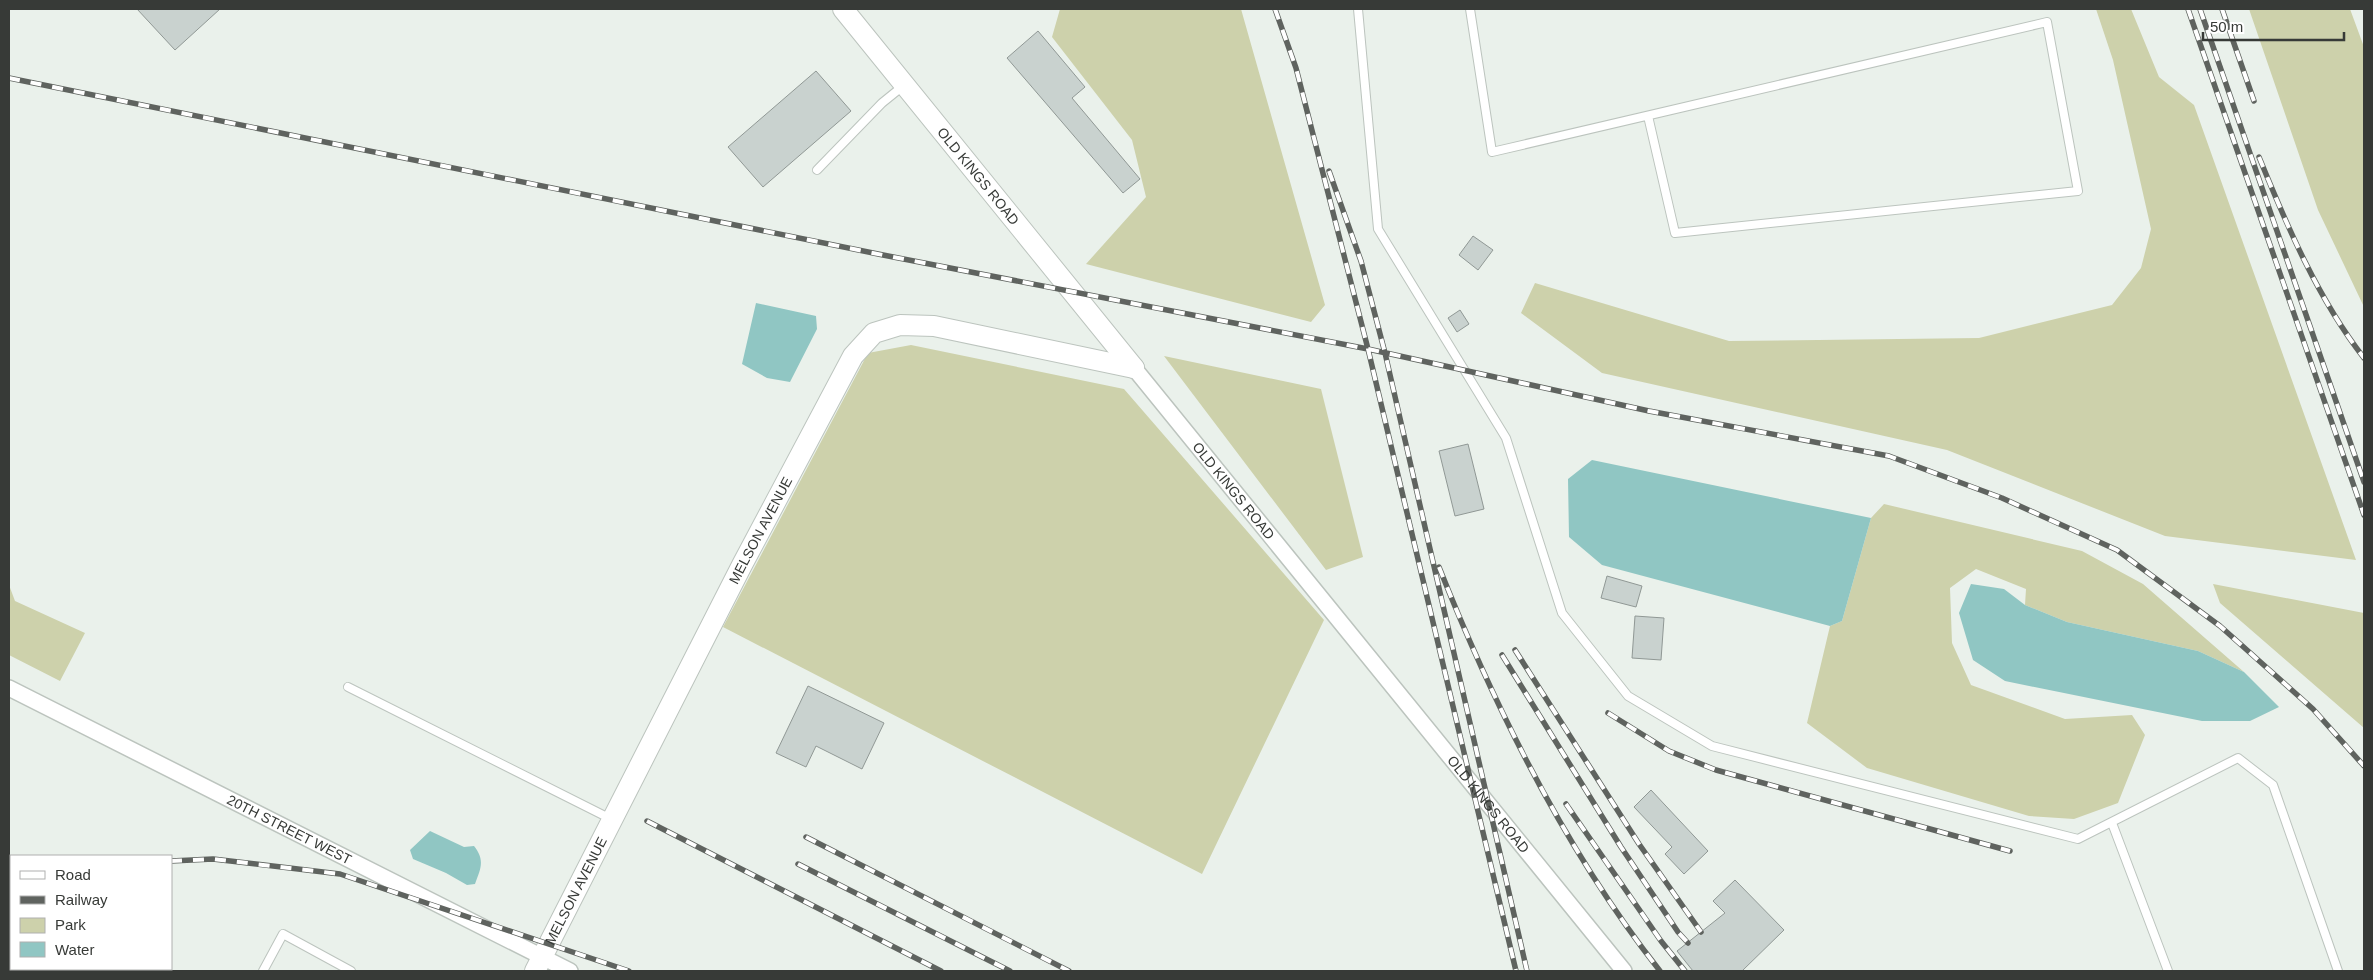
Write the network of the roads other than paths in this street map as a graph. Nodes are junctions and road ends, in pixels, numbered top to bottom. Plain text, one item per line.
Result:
1 (843, 9) edge
2 (1358, 9) edge
3 (1470, 9) edge
4 (905, 84) junction
5 (1648, 116) junction
6 (817, 170) dead end
7 (1134, 368) junction
8 (348, 687) dead end
9 (9, 688) edge
10 (613, 820) junction
11 (2112, 823) junction
12 (538, 964) edge
13 (263, 971) edge
14 (351, 971) edge
15 (570, 971) edge
16 (1624, 971) edge
17 (2168, 971) edge
18 (2338, 971) edge

1 - 4 street, OLD KINGS ROAD
2 - 11 lane
3 - 5 lane
4 - 6 lane
4 - 7 street, OLD KINGS ROAD
5 - 5 lane
7 - 10 street, MELSON AVENUE
7 - 16 street, OLD KINGS ROAD
8 - 10 lane
9 - 12 street, 20TH STREET WEST
10 - 12 street, MELSON AVENUE
11 - 17 lane
11 - 18 lane
12 - 15 street, 20TH STREET WEST
13 - 14 lane

